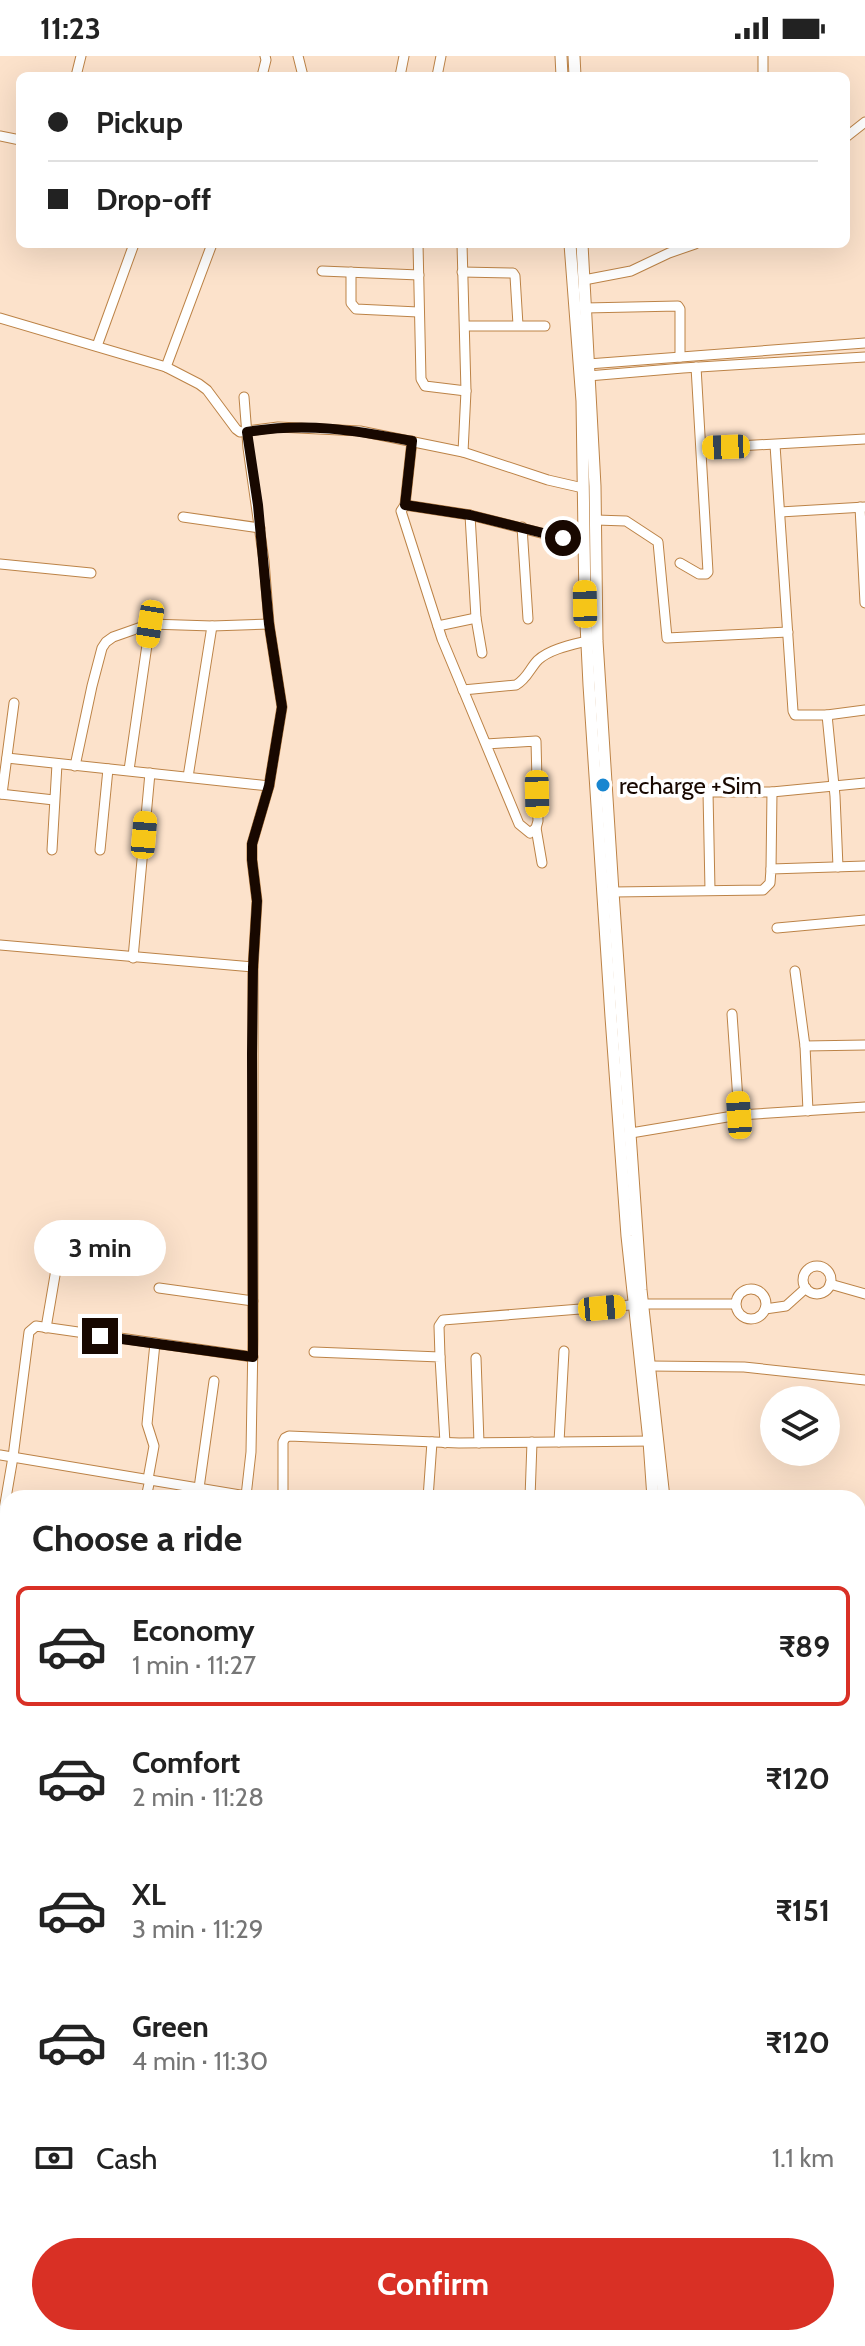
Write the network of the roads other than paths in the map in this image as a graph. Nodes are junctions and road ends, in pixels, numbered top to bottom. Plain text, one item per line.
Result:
1 (133, 248) edge
2 (211, 248) edge
3 (418, 248) edge
4 (462, 248) edge
5 (570, 248) edge
6 (582, 248) edge
7 (683, 248) edge
8 (322, 271) dead end
9 (351, 272) junction
10 (462, 272) junction
11 (419, 275) junction
12 (584, 280) junction
13 (585, 308) junction
14 (418, 312) junction
15 (0, 318) edge
16 (518, 325) junction
17 (465, 326) junction
18 (545, 326) dead end
19 (865, 343) edge
20 (97, 346) junction
21 (680, 357) junction
22 (865, 357) edge
23 (166, 367) junction
24 (696, 367) junction
25 (588, 370) junction
26 (466, 391) junction
27 (244, 397) dead end
28 (247, 432) junction
29 (865, 439) edge
30 (412, 441) junction
31 (775, 445) junction
32 (702, 448) junction
33 (463, 452) junction
34 (583, 488) junction
35 (405, 505) junction
36 (862, 507) edge
37 (780, 512) junction
38 (470, 515) junction
39 (183, 517) dead end
40 (596, 520) junction
41 (522, 527) junction
42 (260, 528) junction
43 (584, 544) junction
44 (680, 563) dead end
45 (0, 564) edge
46 (91, 573) dead end
47 (865, 603) edge
48 (476, 618) junction
49 (528, 619) dead end
50 (150, 624) junction
51 (269, 624) junction
52 (212, 626) junction
53 (438, 626) junction
54 (788, 632) junction
55 (587, 641) junction
56 (482, 653) dead end
57 (463, 690) junction
58 (14, 703) dead end
59 (865, 710) edge
60 (827, 715) junction
61 (486, 744) junction
62 (7, 758) junction
63 (57, 764) junction
64 (75, 766) junction
65 (108, 769) junction
66 (129, 770) junction
67 (150, 773) junction
68 (188, 777) junction
69 (865, 783) edge
70 (834, 785) junction
71 (269, 786) junction
72 (772, 792) junction
73 (1, 794) edge
74 (54, 800) junction
75 (536, 828) junction
76 (52, 850) dead end
77 (100, 850) dead end
78 (542, 863) dead end
79 (865, 866) edge
80 (838, 867) junction
81 (771, 869) junction
82 (710, 890) junction
83 (613, 892) junction
84 (865, 920) edge
85 (777, 928) dead end
86 (0, 945) edge
87 (133, 958) junction
88 (253, 967) junction
89 (795, 971) dead end
90 (732, 1014) dead end
91 (865, 1045) edge
92 (805, 1046) junction
93 (865, 1107) edge
94 (808, 1111) junction
95 (739, 1115) junction
96 (631, 1133) junction
97 (60, 1246) dead end
98 (830, 1284) junction
99 (159, 1288) dead end
100 (806, 1288) junction
101 (865, 1294) edge
102 (253, 1301) junction
103 (735, 1304) junction
104 (638, 1305) junction
105 (765, 1309) junction
106 (46, 1328) junction
107 (155, 1343) junction
108 (564, 1351) dead end
109 (314, 1352) dead end
110 (253, 1357) junction
111 (440, 1357) junction
112 (476, 1358) dead end
113 (650, 1366) junction
114 (865, 1380) edge
115 (214, 1381) dead end
116 (654, 1441) junction
117 (432, 1442) junction
118 (532, 1442) junction
119 (559, 1442) junction
120 (445, 1443) junction
121 (479, 1443) junction
122 (0, 1455) edge
123 (13, 1457) junction
124 (149, 1479) junction
125 (199, 1488) junction
126 (7, 1490) edge
127 (147, 1490) edge
128 (209, 1490) edge
129 (247, 1490) edge
130 (283, 1490) edge
131 (429, 1490) edge
132 (530, 1490) edge
133 (653, 1490) edge
134 (663, 1490) edge

1 - 20 street
2 - 23 street
3 - 11 street
4 - 10 street
5 - 34 street
6 - 12 street
7 - 12 street
8 - 9 street
9 - 11 street
9 - 14 street
10 - 16 street
10 - 17 street
11 - 14 street
12 - 13 street
13 - 21 street
13 - 25 street
14 - 26 street
15 - 20 street
16 - 17 street
16 - 18 street
17 - 26 street
19 - 21 street
20 - 23 street
21 - 25 street
22 - 24 street
23 - 28 street
24 - 25 street
24 - 32 street
25 - 40 street
26 - 33 street
27 - 28 street
28 - 30 street
28 - 42 street
29 - 31 street
30 - 33 street
30 - 35 street
31 - 32 street
31 - 37 street
32 - 44 street
33 - 34 street
34 - 43 street
35 - 38 street
35 - 53 street
36 - 37 street
36 - 47 street
37 - 54 street
38 - 41 street
38 - 48 street
39 - 42 street
40 - 54 street
40 - 83 street
41 - 43 street
41 - 49 street
42 - 51 street
43 - 55 street
45 - 46 street
48 - 53 street
48 - 56 street
50 - 52 street
50 - 64 street
50 - 66 street
51 - 52 street
51 - 71 street
52 - 68 street
53 - 57 street
54 - 60 street
55 - 57 street
55 - 104 street
57 - 61 street
58 - 62 street
59 - 60 street
60 - 70 street
61 - 75 street
61 - 75 street
62 - 63 street
62 - 73 street
63 - 64 street
63 - 74 street
64 - 65 street
65 - 66 street
65 - 77 street
66 - 67 street
67 - 68 street
67 - 87 street
68 - 71 street
69 - 70 street
70 - 72 street
70 - 80 street
71 - 88 street
72 - 81 street
72 - 82 street
73 - 74 street
74 - 76 street
75 - 78 street
79 - 80 street
80 - 81 street
81 - 82 street
82 - 83 street
83 - 96 street
84 - 85 street
86 - 87 street
87 - 88 street
88 - 102 street
89 - 92 street
90 - 95 street
91 - 92 street
92 - 94 street
93 - 94 street
94 - 95 street
95 - 96 street
96 - 104 street
97 - 106 street
98 - 100 street
98 - 100 street
98 - 101 street
99 - 102 street
100 - 105 street
102 - 110 street
103 - 104 street
103 - 105 street
103 - 105 street
104 - 111 street
104 - 113 street
104 - 116 street
106 - 107 street
106 - 123 street
107 - 110 street
107 - 124 street
108 - 119 street
109 - 111 street
110 - 129 street
111 - 120 street
112 - 121 street
113 - 114 street
113 - 116 street
115 - 125 street
116 - 119 street
116 - 133 street
116 - 134 street
117 - 120 street
117 - 130 street
117 - 131 street
118 - 119 street
118 - 121 street
118 - 132 street
120 - 121 street
122 - 123 street
123 - 124 street
123 - 126 street
124 - 125 street
124 - 127 street
125 - 128 street

